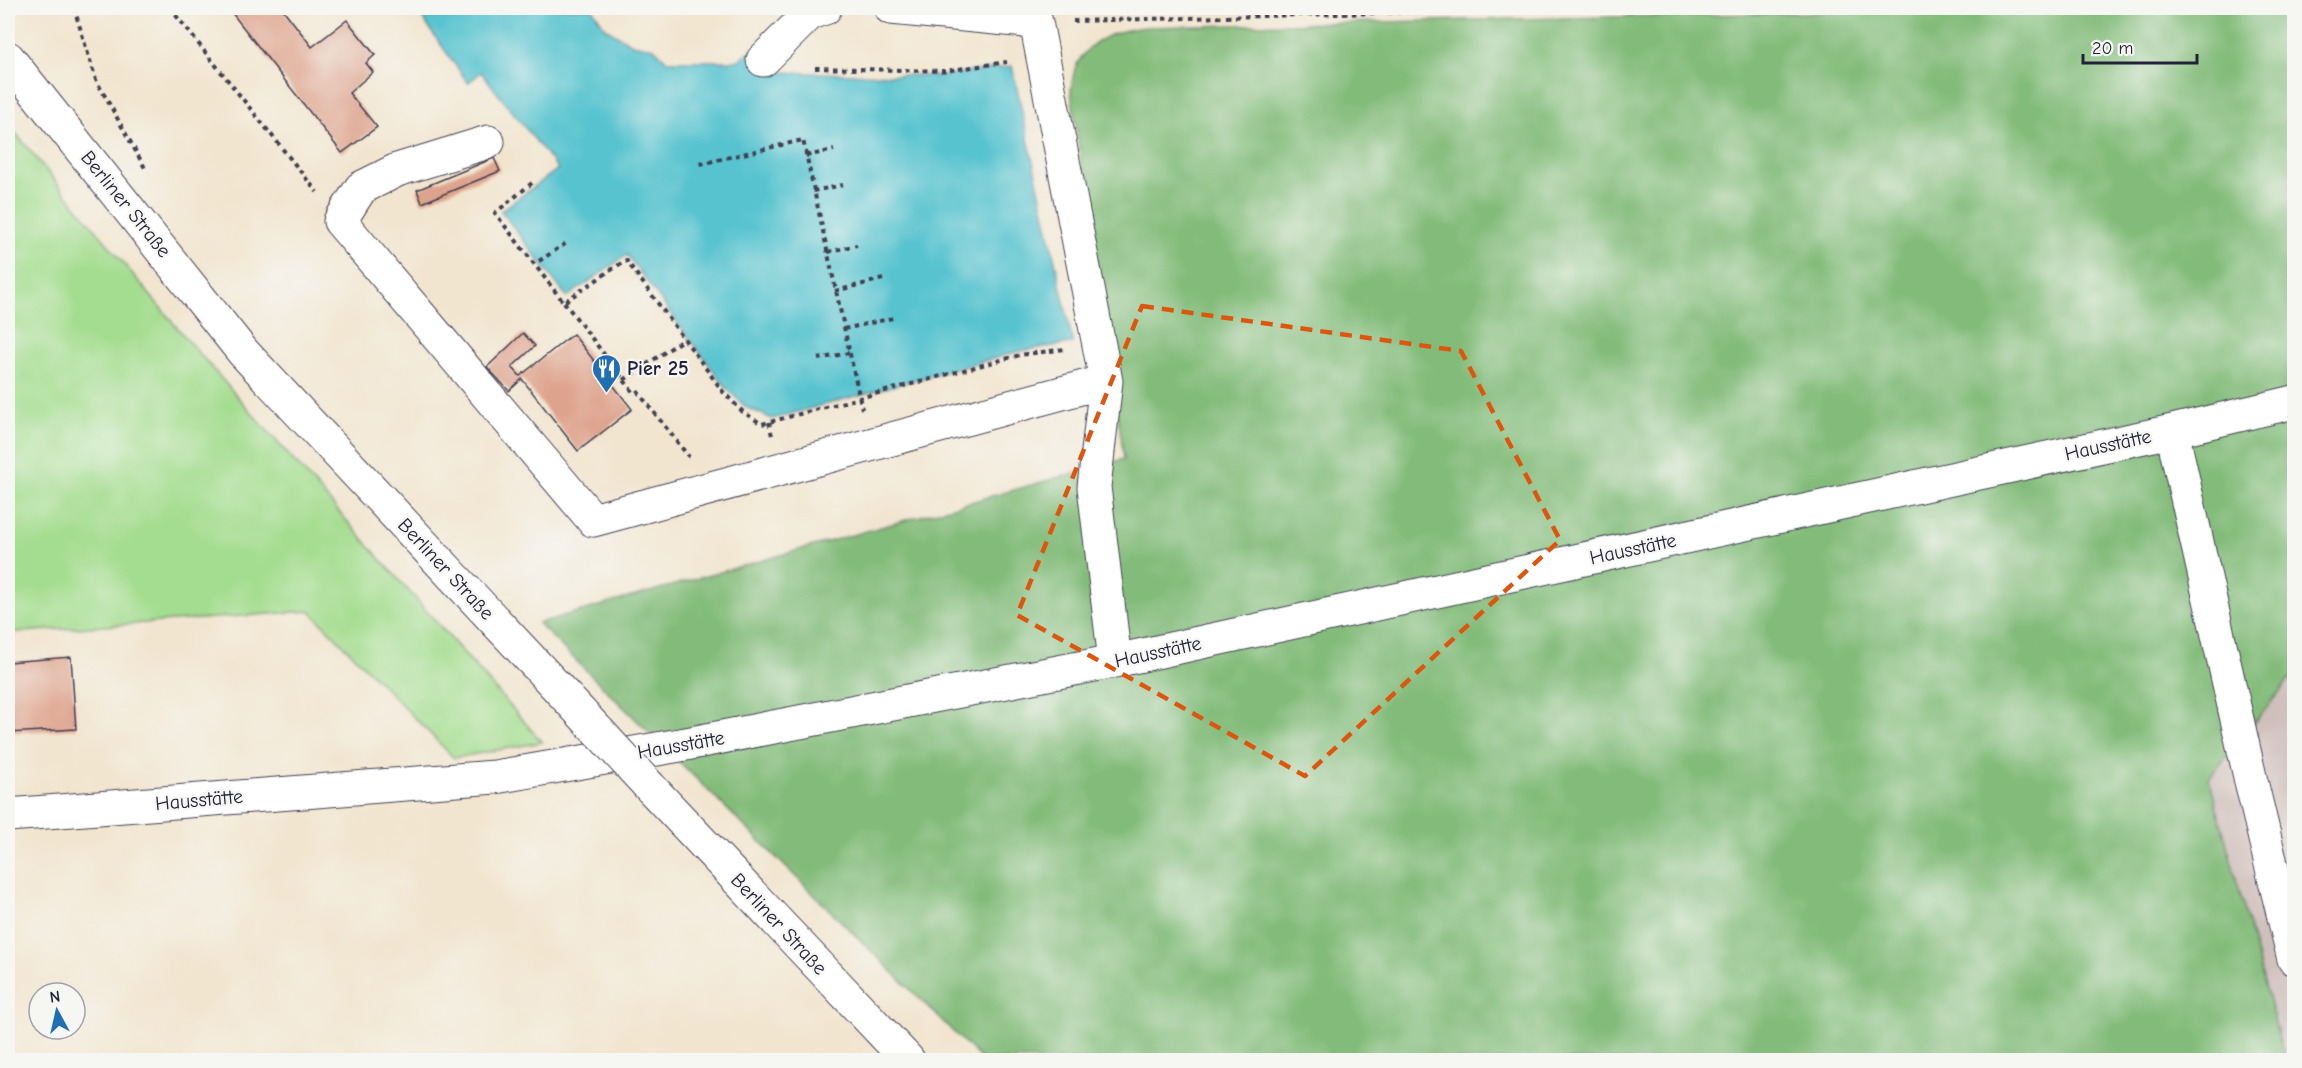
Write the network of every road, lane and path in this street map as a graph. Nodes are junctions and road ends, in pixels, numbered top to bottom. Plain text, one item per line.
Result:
1 (75, 8) edge
2 (170, 8) edge
3 (825, 8) edge
4 (891, 8) edge
5 (1566, 8) edge
6 (1036, 22) junction
7 (8, 58) edge
8 (763, 60) dead end
9 (1012, 62) dead end
10 (814, 68) dead end
11 (488, 142) dead end
12 (834, 150) dead end
13 (806, 156) junction
14 (700, 164) dead end
15 (532, 183) dead end
16 (843, 185) dead end
17 (813, 191) junction
18 (340, 221) junction
19 (141, 223) junction
20 (568, 242) dead end
21 (857, 245) dead end
22 (828, 252) junction
23 (539, 261) dead end
24 (883, 279) dead end
25 (835, 291) junction
26 (564, 302) junction
27 (893, 318) dead end
28 (844, 329) junction
29 (684, 339) junction
30 (1071, 348) dead end
31 (849, 353) junction
32 (818, 359) dead end
33 (624, 380) junction
34 (1106, 381) junction
35 (860, 401) junction
36 (2295, 402) edge
37 (769, 422) junction
38 (770, 428) dead end
39 (2172, 431) junction
40 (710, 488) junction
41 (1115, 661) junction
42 (8, 815) edge
43 (2295, 959) edge
44 (908, 1060) edge

1 - 19 path
2 - 18 path
3 - 8 street
4 - 6 street
5 - 6 path
6 - 34 street
7 - 19 street, Berliner Straße
9 - 10 path
11 - 18 street
12 - 13 path
13 - 14 path
13 - 17 path
15 - 26 path
16 - 17 path
17 - 22 path
18 - 40 street
19 - 44 street, Berliner Straße, bridge
20 - 23 path
21 - 22 path
22 - 25 path
24 - 25 path
25 - 28 path
26 - 29 path
26 - 33 path
27 - 28 path
28 - 31 path
29 - 33 path
29 - 37 path
30 - 35 path
31 - 32 path
31 - 35 path
33 - 40 path
34 - 40 street
34 - 41 street
35 - 37 path
36 - 39 street, Hausstätte
37 - 38 path
39 - 41 street, Hausstätte
39 - 43 street
41 - 42 street, Hausstätte

